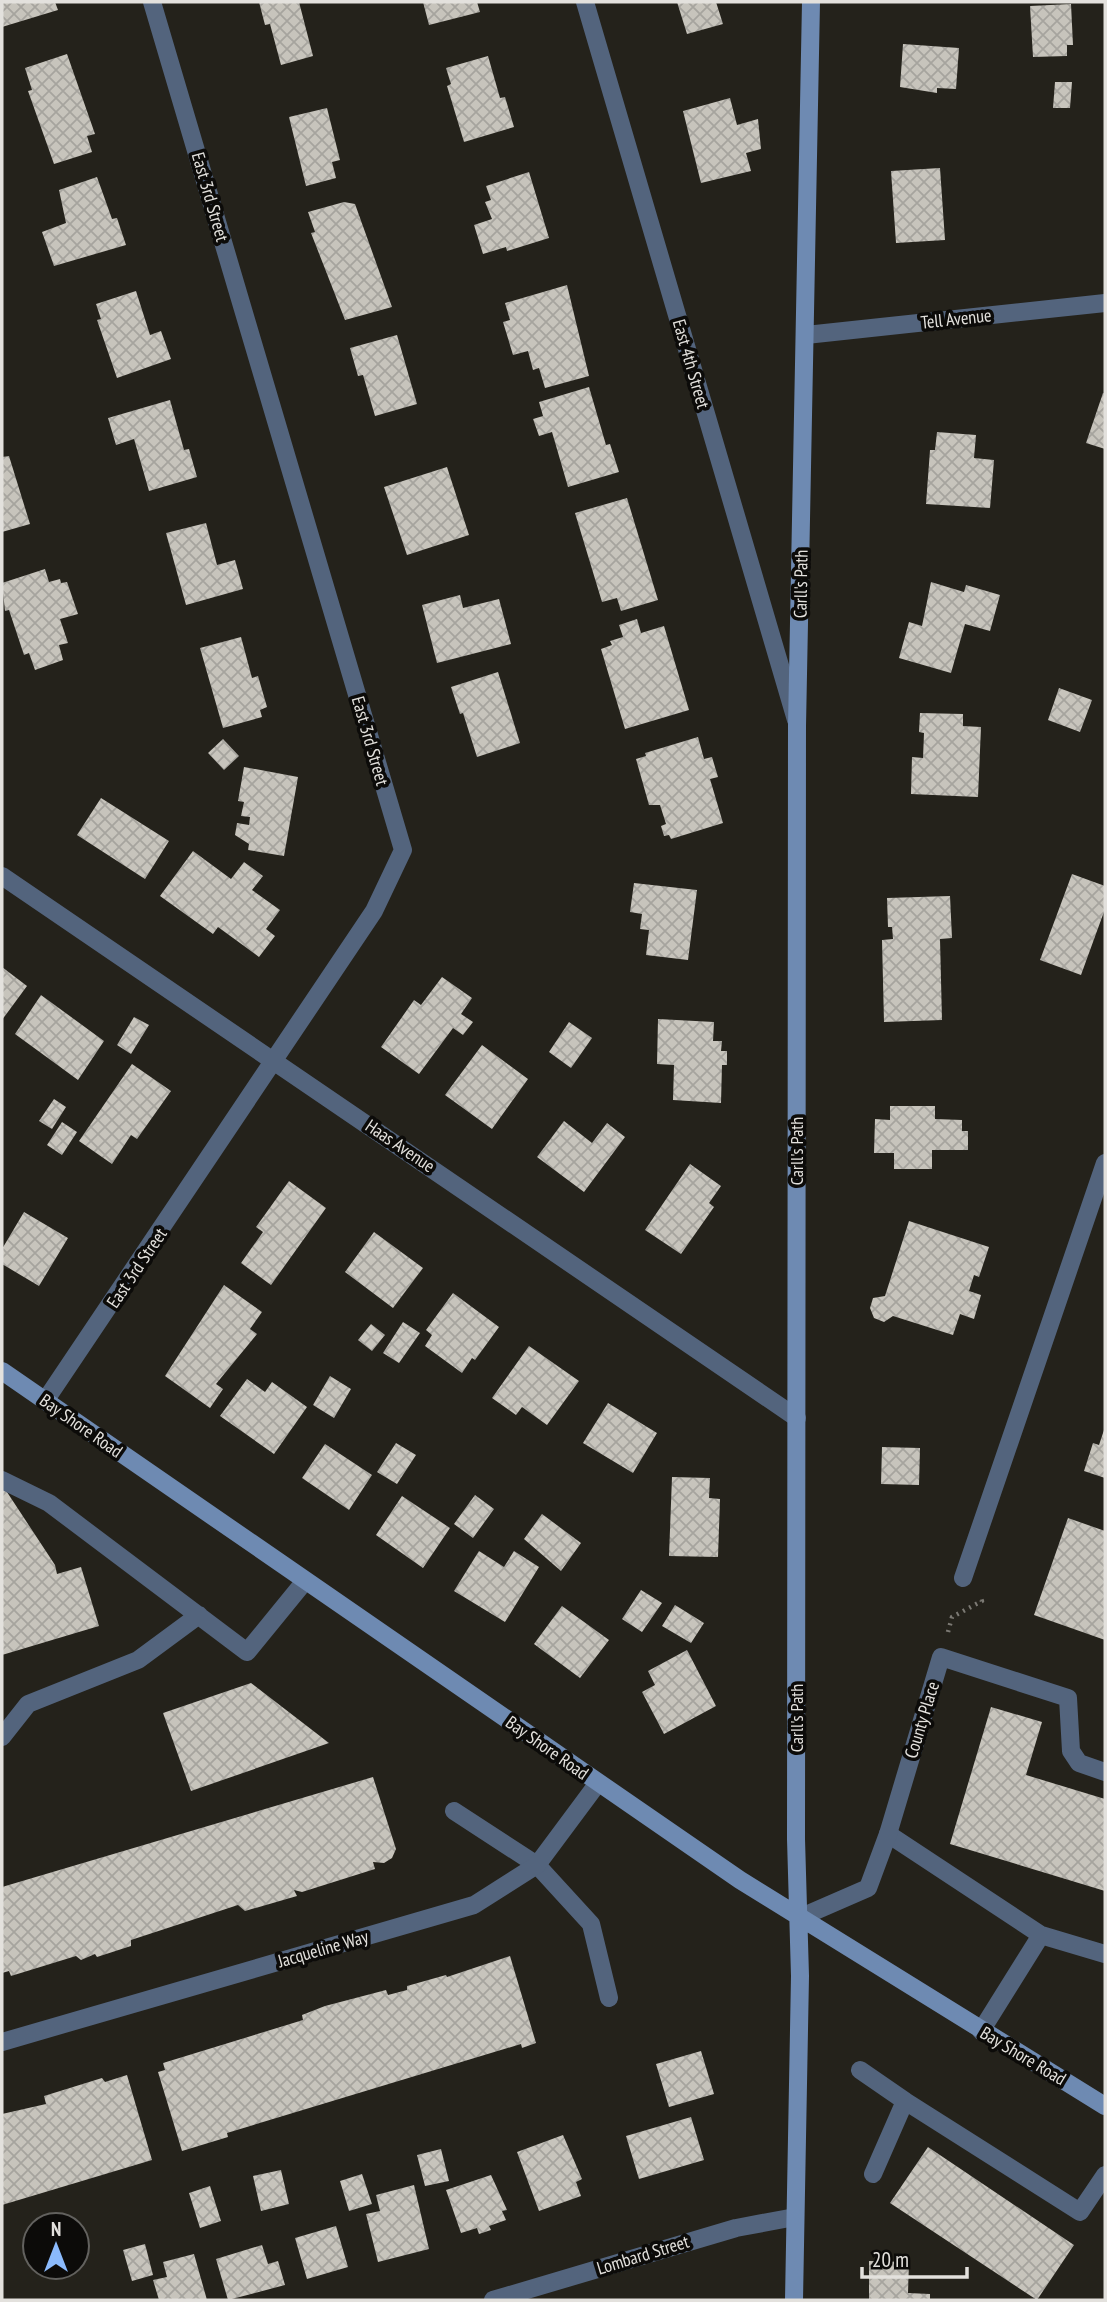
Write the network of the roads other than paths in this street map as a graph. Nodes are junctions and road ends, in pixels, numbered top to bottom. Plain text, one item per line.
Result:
1 (152, 2) edge
2 (584, 2) edge
3 (811, 2) edge
4 (1105, 303) edge
5 (806, 335) junction
6 (797, 726) junction
7 (2, 876) edge
8 (276, 1061) junction
9 (1105, 1163) edge
10 (2, 1371) edge
11 (45, 1401) junction
12 (797, 1418) junction
13 (2, 1480) edge
14 (963, 1578) road end
15 (305, 1581) junction
16 (199, 1615) junction
17 (2, 1737) edge
18 (1105, 1772) edge
19 (598, 1783) junction
20 (454, 1811) dead end
21 (888, 1834) junction
22 (537, 1865) junction
23 (799, 1918) junction
24 (1041, 1935) junction
25 (1105, 1954) edge
26 (609, 1998) dead end
27 (981, 2031) junction
28 (2, 2042) edge
29 (860, 2070) dead end
30 (905, 2101) junction
31 (1105, 2106) edge
32 (873, 2174) dead end
33 (1105, 2175) edge
34 (795, 2217) junction
35 (493, 2300) edge
36 (794, 2300) edge

1 - 8 street, East 3rd Street
2 - 6 street, East 4th Street
3 - 5 street, Carll's Path
4 - 5 street, Tell Avenue
5 - 6 street, Carll's Path
6 - 12 street, Carll's Path
7 - 8 street, Haas Avenue
8 - 11 street, East 3rd Street
8 - 12 street, Haas Avenue
9 - 14 street
10 - 11 street, Bay Shore Road
11 - 15 street, Bay Shore Road
12 - 23 street, Carll's Path
13 - 16 street
15 - 16 street
15 - 19 street, Bay Shore Road
16 - 17 street
18 - 21 street, County Place
19 - 22 street, Jacqueline Way
19 - 23 street, Bay Shore Road
20 - 22 street
21 - 23 street, County Place
21 - 24 street
22 - 26 street
22 - 28 street, Jacqueline Way
23 - 27 street, Bay Shore Road
23 - 34 street, Carll's Path
24 - 25 street
24 - 27 street
27 - 31 street, Bay Shore Road
29 - 30 street
30 - 32 street
30 - 33 street
34 - 35 street, Lombard Street
34 - 36 street, Carll's Path

